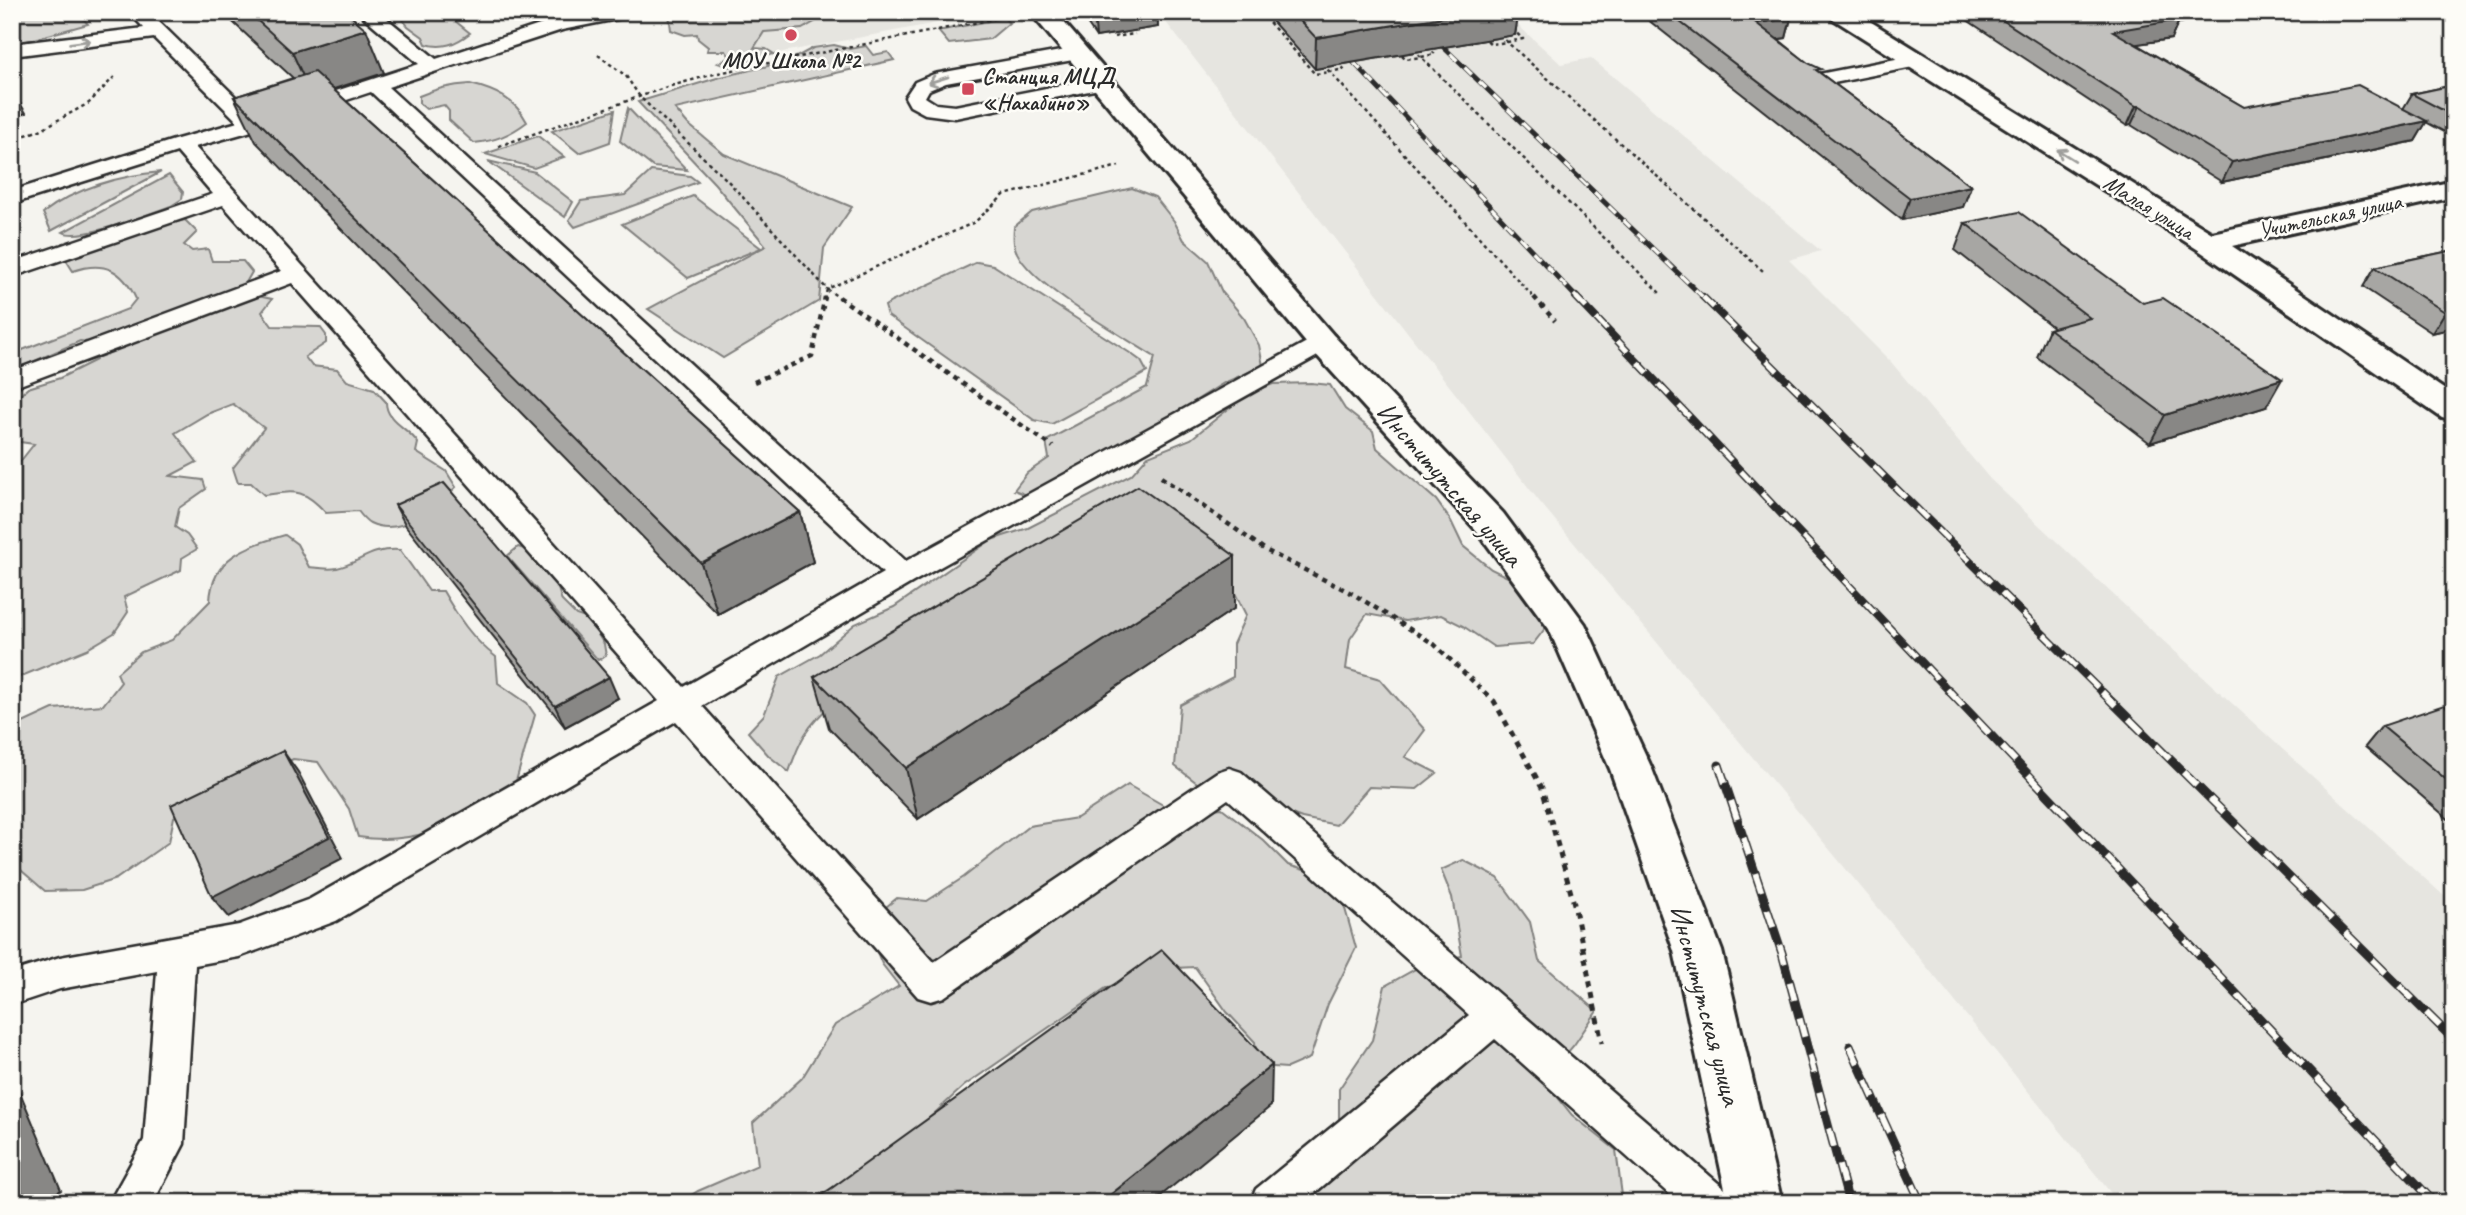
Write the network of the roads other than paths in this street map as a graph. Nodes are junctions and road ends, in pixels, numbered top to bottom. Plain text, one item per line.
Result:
1 (138, 12) edge
2 (367, 12) edge
3 (627, 12) edge
4 (1042, 12) edge
5 (1838, 12) edge
6 (561, 19) edge
7 (157, 32) junction
8 (12, 50) edge
9 (1077, 54) junction
10 (1916, 61) junction
11 (435, 67) junction
12 (1814, 81) edge
13 (1102, 83) junction
14 (376, 86) junction
15 (252, 125) junction
16 (181, 144) junction
17 (2454, 190) edge
18 (228, 196) junction
19 (12, 198) edge
20 (2207, 243) junction
21 (12, 270) edge
22 (297, 273) junction
23 (1323, 343) junction
24 (12, 380) edge
25 (2454, 411) edge
26 (903, 575) junction
27 (682, 704) junction
28 (177, 954) junction
29 (12, 989) edge
30 (1496, 1015) junction
31 (130, 1203) edge
32 (1271, 1203) edge
33 (1710, 1203) edge
34 (1755, 1203) edge

1 - 7 lane
2 - 11 lane
3 - 6 lane
4 - 9 street, Институтская улица
5 - 10 street, Малая улица
6 - 11 lane
8 -> 7 lane
7 - 15 lane
9 - 13 street, Институтская улица
9 -> 13 lane
10 - 12 lane
20 -> 10 street, Малая улица
11 - 14 lane
13 - 23 street, Институтская улица
14 - 15 lane
14 - 26 lane
15 - 16 lane
16 - 18 lane
16 - 19 lane
17 - 20 street, Учительская улица
18 - 21 lane
18 - 22 lane
20 - 25 street, Малая улица
22 - 24 lane
22 - 27 lane
23 - 26 lane
23 - 34 street, Институтская улица
26 - 27 lane
27 - 28 lane
27 - 30 lane
28 - 29 lane
28 - 31 lane
30 - 32 lane
30 - 33 lane

